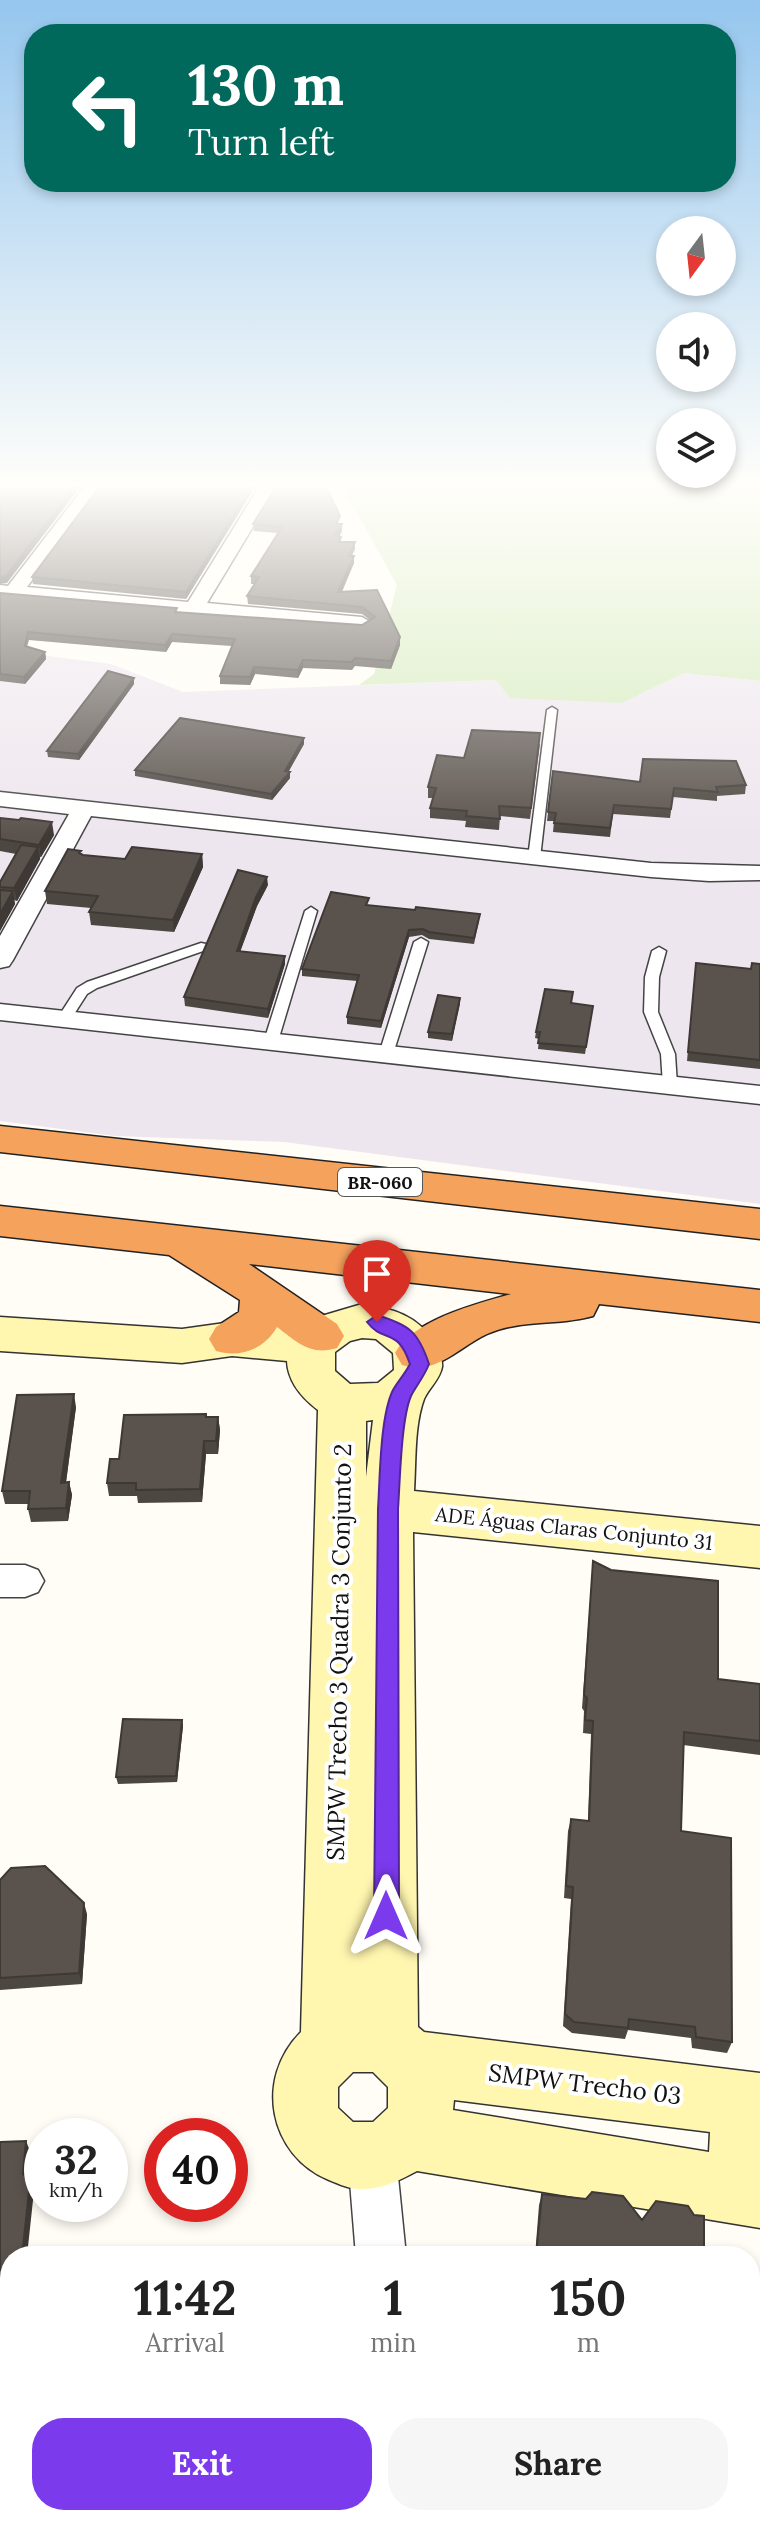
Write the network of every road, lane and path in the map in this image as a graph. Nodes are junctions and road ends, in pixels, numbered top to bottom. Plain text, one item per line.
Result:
1 (99, 600) edge
2 (199, 600) edge
3 (194, 608) junction
4 (362, 623) edge
5 (552, 710) dead end
6 (0, 799) edge
7 (84, 808) junction
8 (534, 858) junction
9 (760, 873) edge
10 (311, 911) dead end
11 (421, 942) dead end
12 (201, 947) edge
13 (659, 951) dead end
14 (0, 960) edge
15 (0, 1012) edge
16 (64, 1019) junction
17 (271, 1041) junction
18 (386, 1054) junction
19 (670, 1085) junction
20 (760, 1095) edge
21 (0, 1139) edge
22 (642, 1211) junction
23 (760, 1212) edge
24 (0, 1221) edge
25 (760, 1224) edge
26 (174, 1241) junction
27 (260, 1291) junction
28 (673, 1295) junction
29 (760, 1306) edge
30 (0, 1334) edge
31 (232, 1339) junction
32 (182, 1346) junction
33 (321, 1364) junction
34 (410, 1373) junction
35 (388, 1509) junction
36 (760, 1547) edge
37 (376, 2050) junction
38 (752, 2105) edge
39 (390, 2147) junction
40 (750, 2192) edge
41 (382, 2246) edge

1 - 3 street
2 - 3 street
3 - 4 street
5 - 8 lane
6 - 7 street
7 - 8 street
7 - 14 street
8 - 9 street
10 - 17 lane
11 - 18 lane
12 - 16 lane
13 - 19 lane
15 - 16 street
16 - 17 street
17 - 18 street
18 - 19 street
19 - 20 street
21 - 22 highway, BR-060
22 - 23 street
22 - 25 highway, BR-060
24 - 26 highway
26 - 27 highway
26 - 28 highway
27 - 31 highway
27 - 33 highway
28 - 29 highway
28 - 34 highway
30 - 32 street
31 - 32 street
31 - 33 street
32 - 33 street
33 - 34 street
33 - 34 street
33 - 37 street, SMPW Trecho 3 Quadra 3 Conjunto 2
34 - 35 street
35 - 36 street, ADE Águas Claras Conjunto 31
35 - 37 street
37 - 38 street, SMPW Trecho 03
37 - 39 street
37 - 39 street
38 - 40 street
39 - 40 street
39 - 41 street

